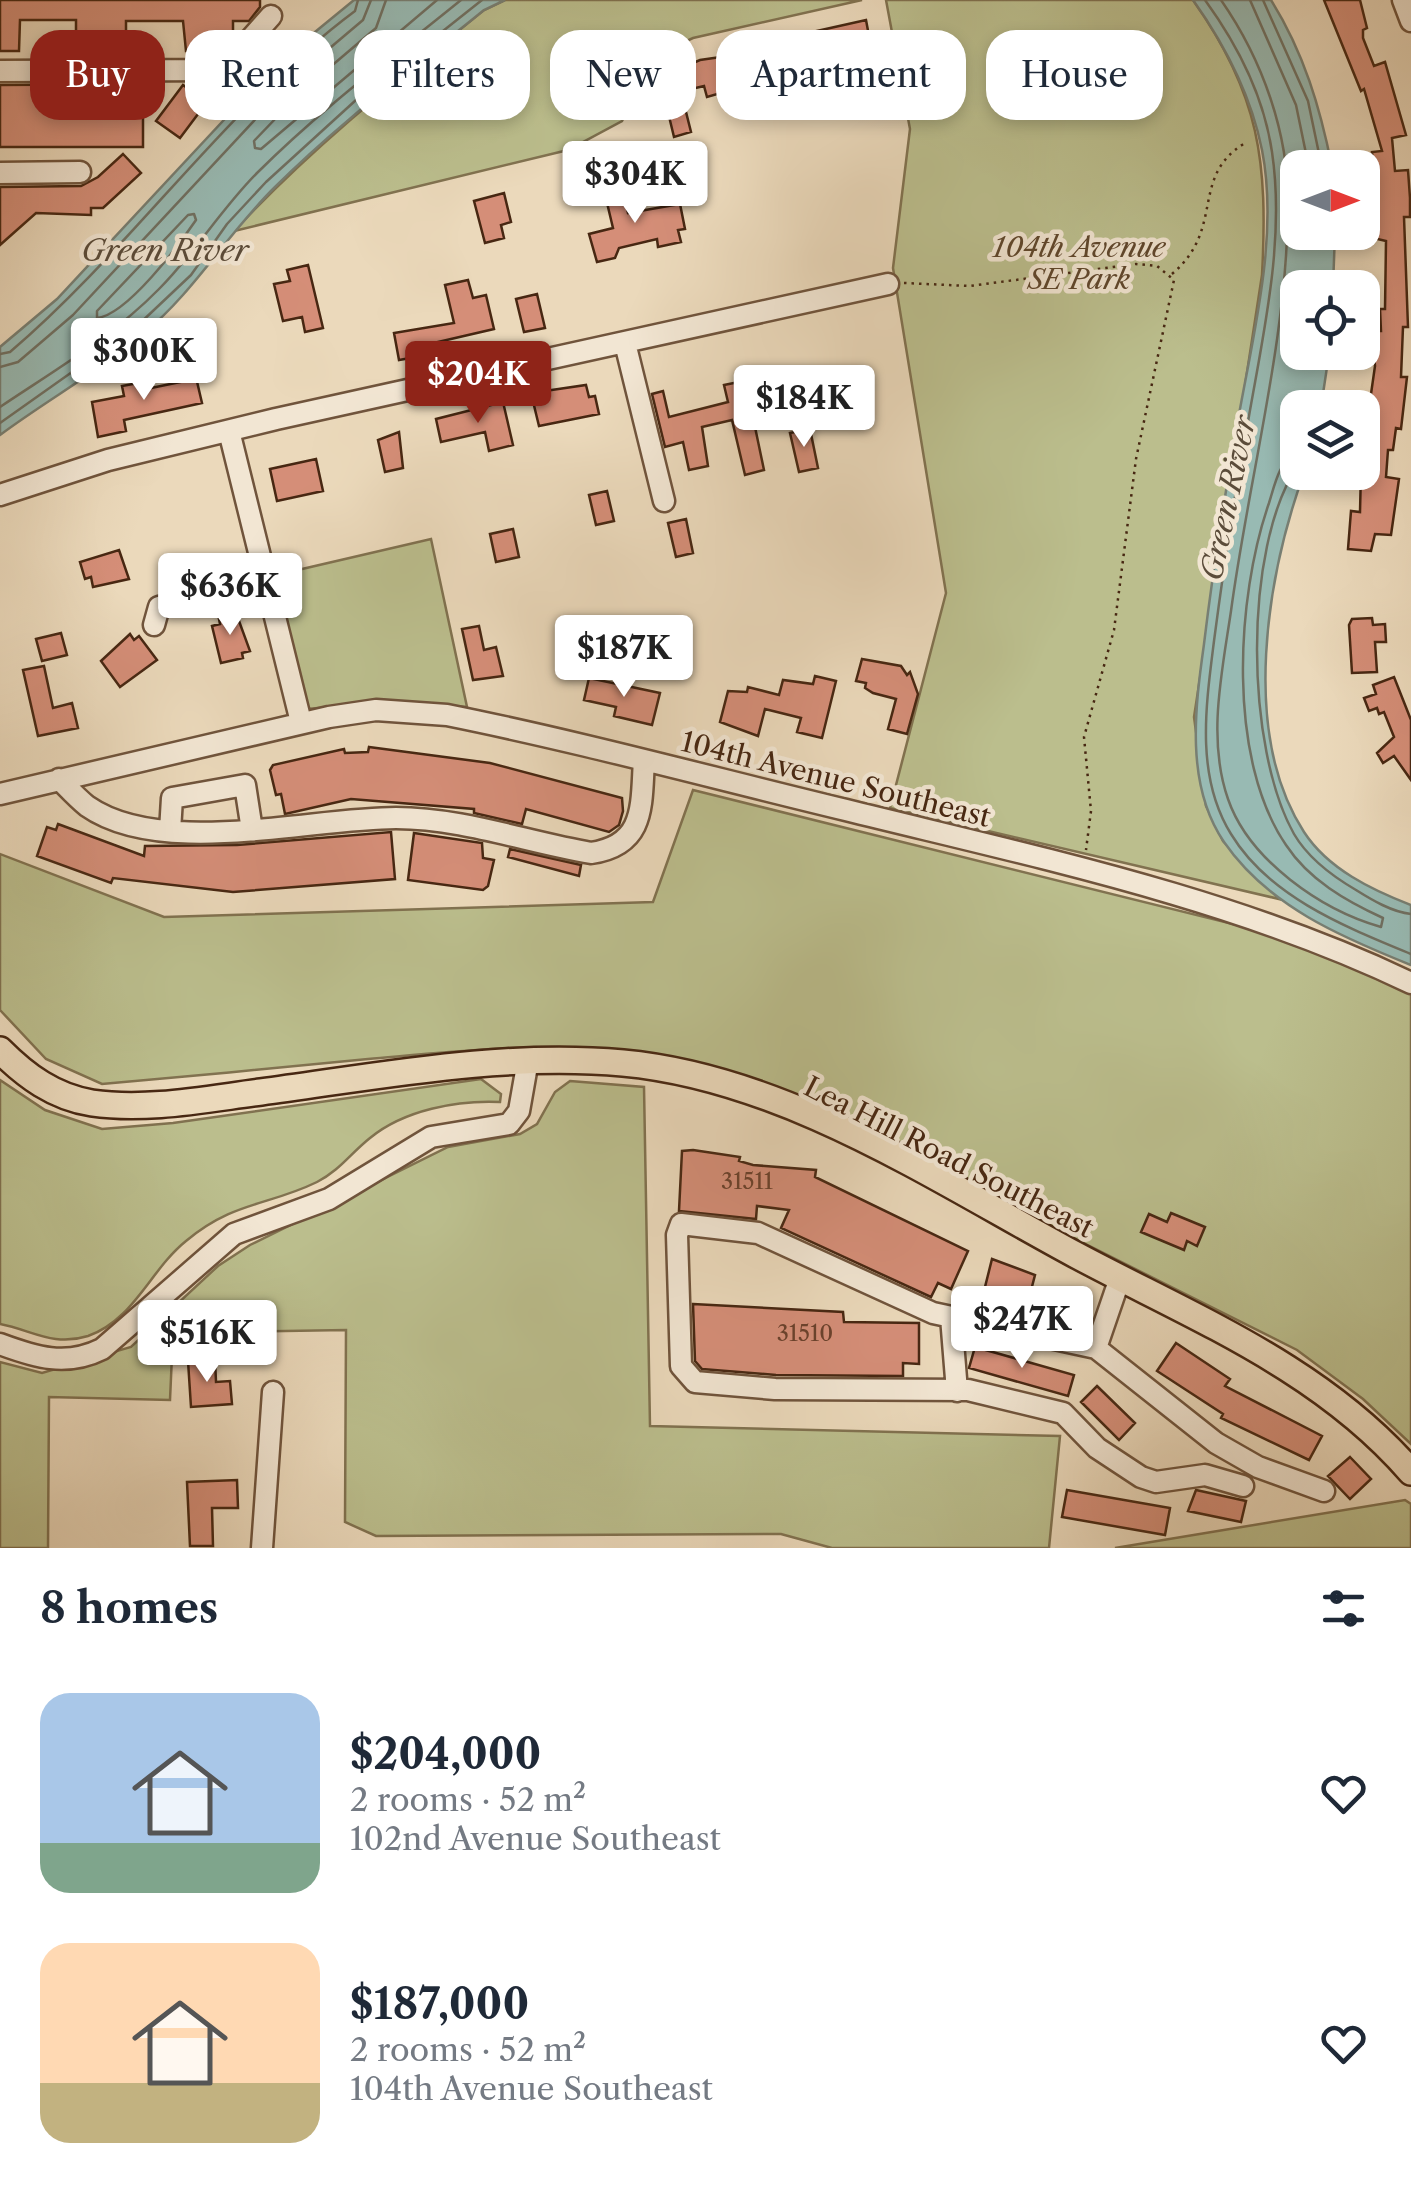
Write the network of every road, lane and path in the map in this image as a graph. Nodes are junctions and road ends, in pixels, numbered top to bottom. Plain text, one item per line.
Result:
1 (1402, 0) edge
2 (271, 16) dead end
3 (1411, 21) edge
4 (0, 70) edge
5 (1245, 142) dead end
6 (80, 172) dead end
7 (0, 173) edge
8 (1171, 275) junction
9 (888, 284) joint
10 (626, 342) junction
11 (230, 431) junction
12 (0, 495) edge
13 (664, 501) dead end
14 (265, 582) junction
15 (154, 625) dead end
16 (301, 722) junction
17 (644, 760) junction
18 (59, 779) junction
19 (0, 794) edge
20 (252, 830) junction
21 (170, 831) junction
22 (1084, 871) junction
23 (1411, 984) edge
24 (0, 1050) edge
25 (528, 1060) junction
26 (1120, 1278) junction
27 (951, 1317) junction
28 (0, 1344) edge
29 (1096, 1348) junction
30 (957, 1391) junction
31 (273, 1392) dead end
32 (1411, 1472) edge
33 (1243, 1486) dead end
34 (1324, 1491) dead end
35 (262, 1548) edge

1 - 3 street
2 - 4 street
5 - 8 path
6 - 7 street
8 - 9 path
8 - 22 path
9 - 10 street
10 - 11 street
10 - 13 street
11 - 12 street
11 - 14 street
14 - 15 street
14 - 16 street
16 - 17 street, 104th Avenue Southeast
16 - 18 street, 104th Avenue Southeast
17 - 20 street
17 - 22 street, 104th Avenue Southeast
18 - 19 street, 104th Avenue Southeast
18 - 21 street
20 - 21 street
20 - 21 street
22 - 23 street, 104th Avenue Southeast
24 - 25 main road, Lea Hill Road Southeast
25 - 26 main road, Lea Hill Road Southeast
25 - 28 street
26 - 29 street
26 - 32 main road, Lea Hill Road Southeast
27 - 29 street
27 - 30 street
27 - 30 street
29 - 34 street
30 - 33 street
31 - 35 street

